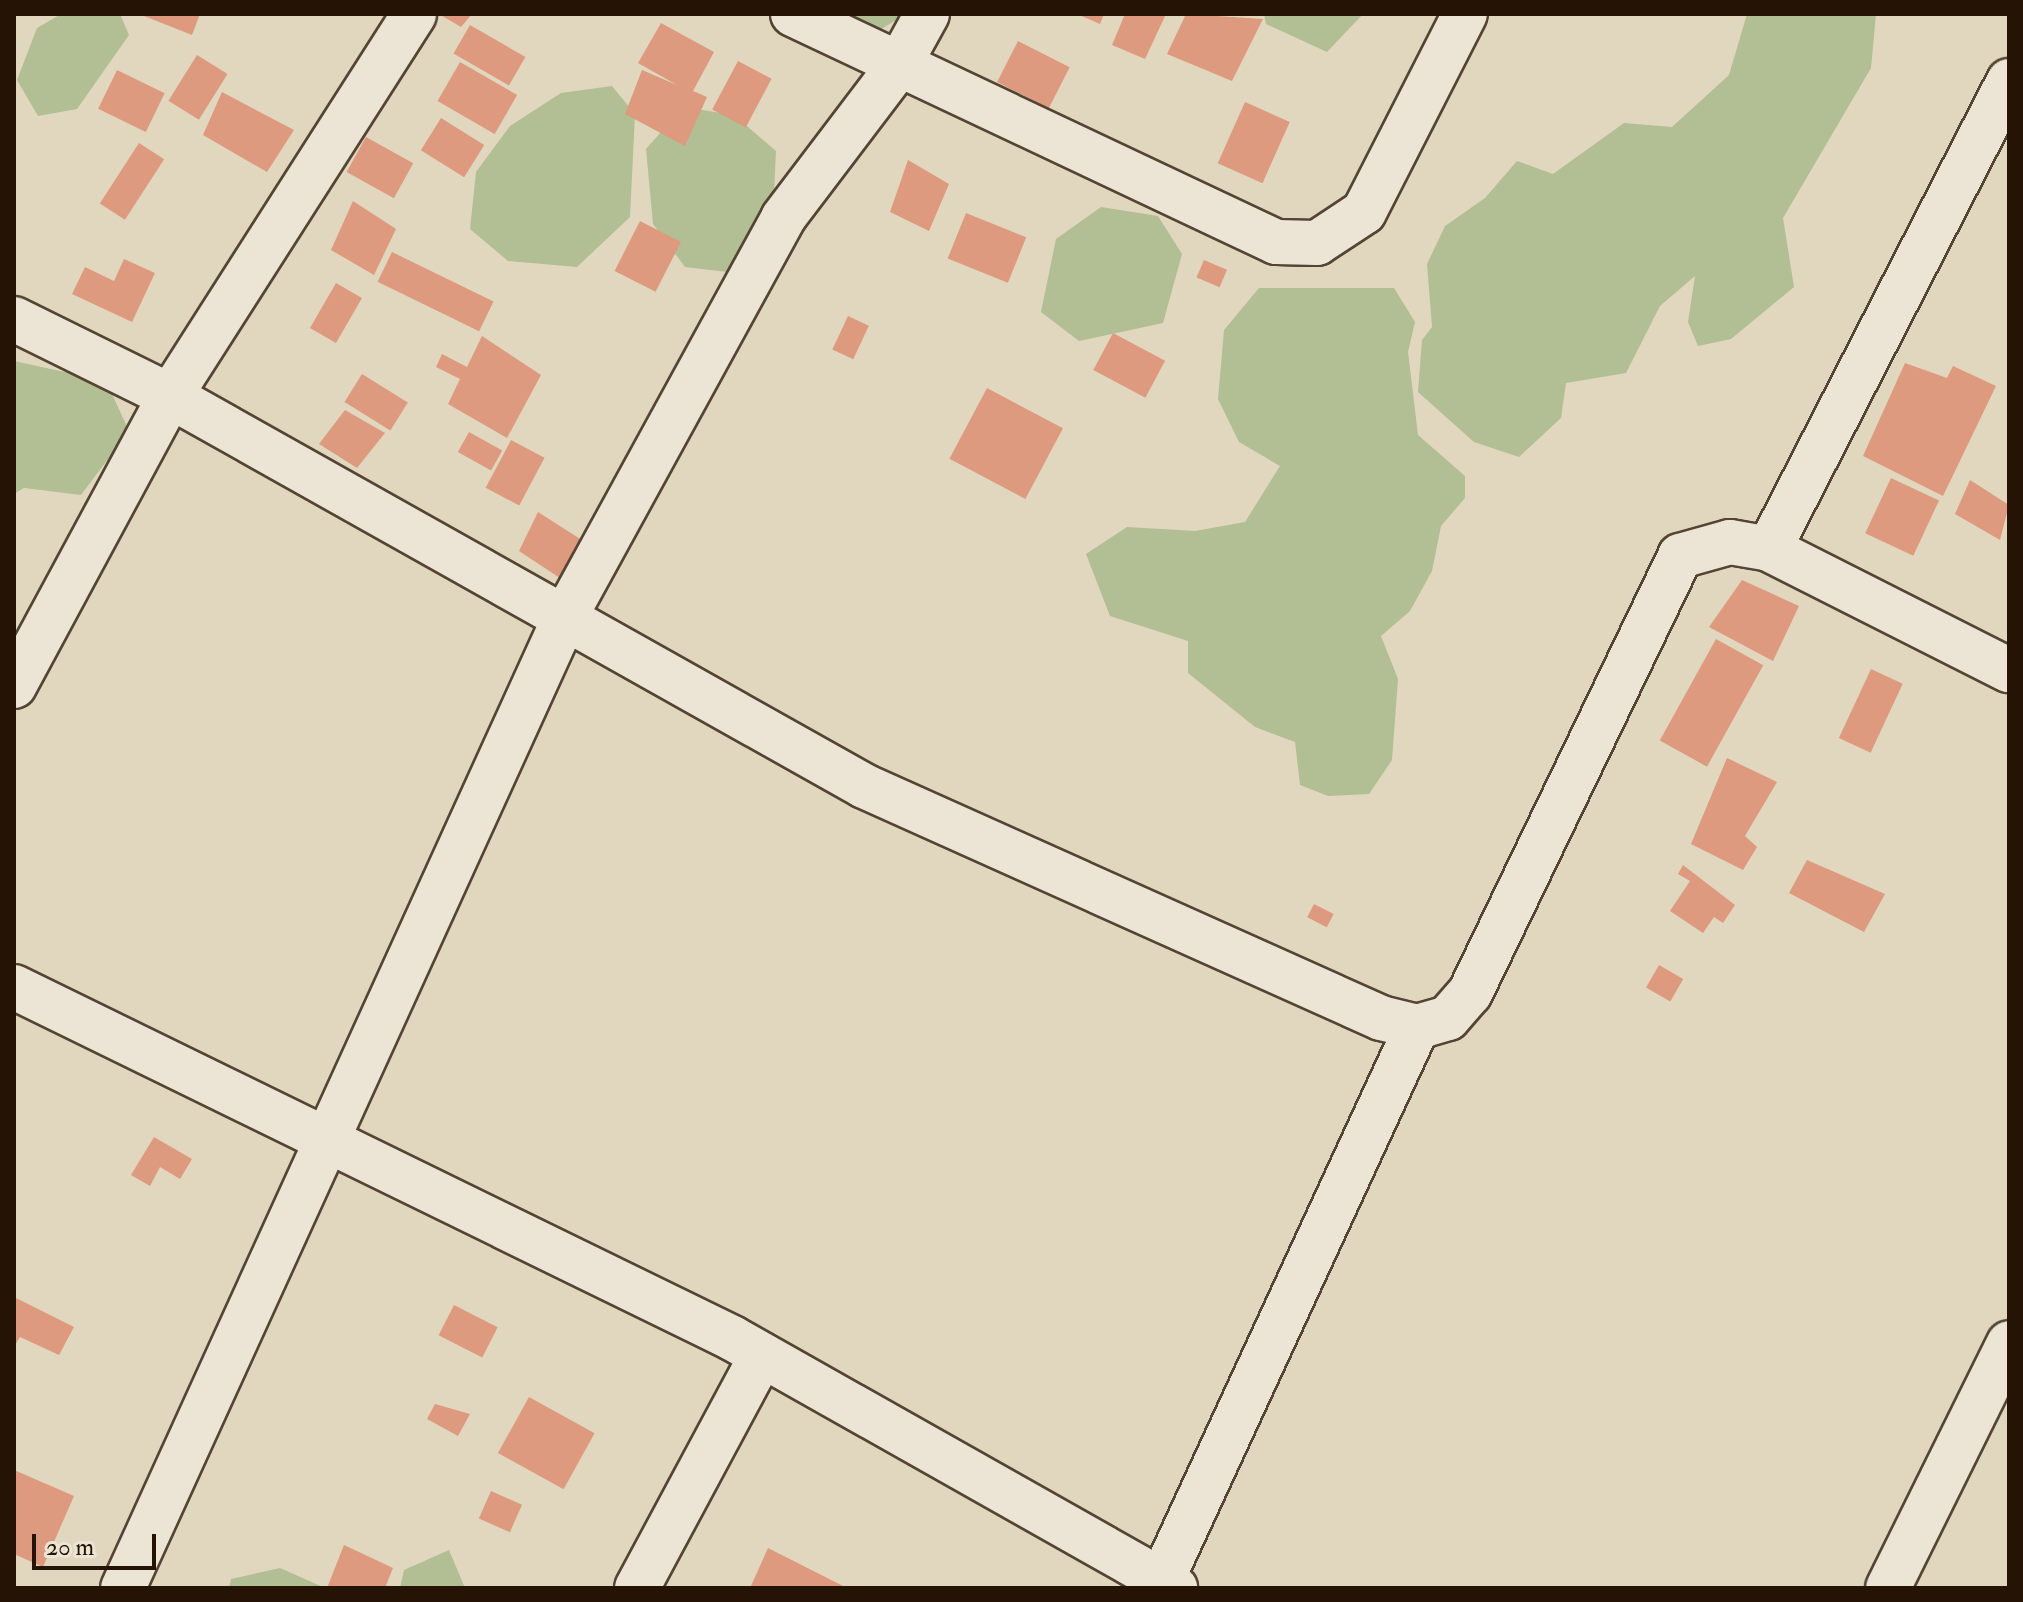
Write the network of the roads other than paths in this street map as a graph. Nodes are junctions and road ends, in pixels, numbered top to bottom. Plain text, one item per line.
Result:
1 (414, 14) edge
2 (793, 14) edge
3 (927, 14) edge
4 (1465, 14) edge
5 (899, 65) junction
6 (2009, 81) edge
7 (14, 319) edge
8 (170, 396) junction
9 (1769, 549) junction
10 (566, 615) junction
11 (2009, 670) edge
12 (14, 686) edge
13 (14, 987) edge
14 (1417, 1027) junction
15 (322, 1139) junction
16 (2009, 1343) edge
17 (762, 1355) junction
18 (1165, 1586) edge
19 (123, 1588) edge
20 (637, 1588) edge
21 (1888, 1588) edge

1 - 8 street
2 - 5 street
3 - 5 street
4 - 5 street
5 - 10 street
6 - 9 street
7 - 8 street
8 - 10 street
8 - 12 street
9 - 11 street
9 - 14 street
10 - 14 street
10 - 15 street
13 - 15 street
14 - 18 street
15 - 17 street
15 - 19 street
16 - 21 street
17 - 18 street
17 - 20 street

